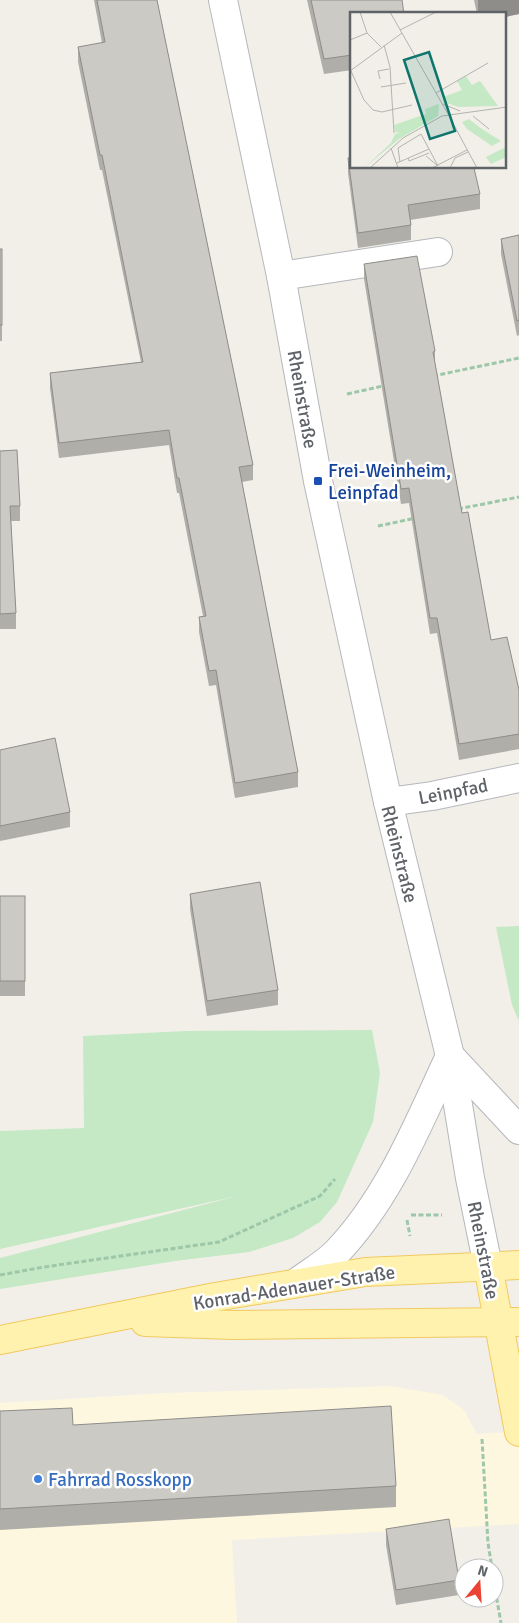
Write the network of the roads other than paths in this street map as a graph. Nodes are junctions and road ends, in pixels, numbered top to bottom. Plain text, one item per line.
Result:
1 (223, 0) edge
2 (438, 252) dead end
3 (281, 276) junction
4 (519, 778) edge
5 (388, 802) junction
6 (450, 1056) junction
7 (519, 1130) edge
8 (519, 1265) edge
9 (488, 1266) junction
10 (296, 1283) junction
11 (101, 1320) junction
12 (509, 1322) edge
13 (0, 1340) edge
14 (519, 1432) edge

1 - 3 street, Rheinstraße
2 - 3 street
3 - 5 street, Rheinstraße
4 - 5 street, Leinpfad
5 - 6 street, Rheinstraße
6 - 7 street
6 - 9 street, Rheinstraße
6 - 10 street
8 - 9 main road, Konrad-Adenauer-Straße
9 - 10 main road, Konrad-Adenauer-Straße
9 - 12 main road, Rheinstraße
10 - 11 main road, Konrad-Adenauer-Straße
11 - 12 main road, Konrad-Adenauer-Straße
11 - 13 main road, Konrad-Adenauer-Straße
12 - 14 main road, Rheinstraße

